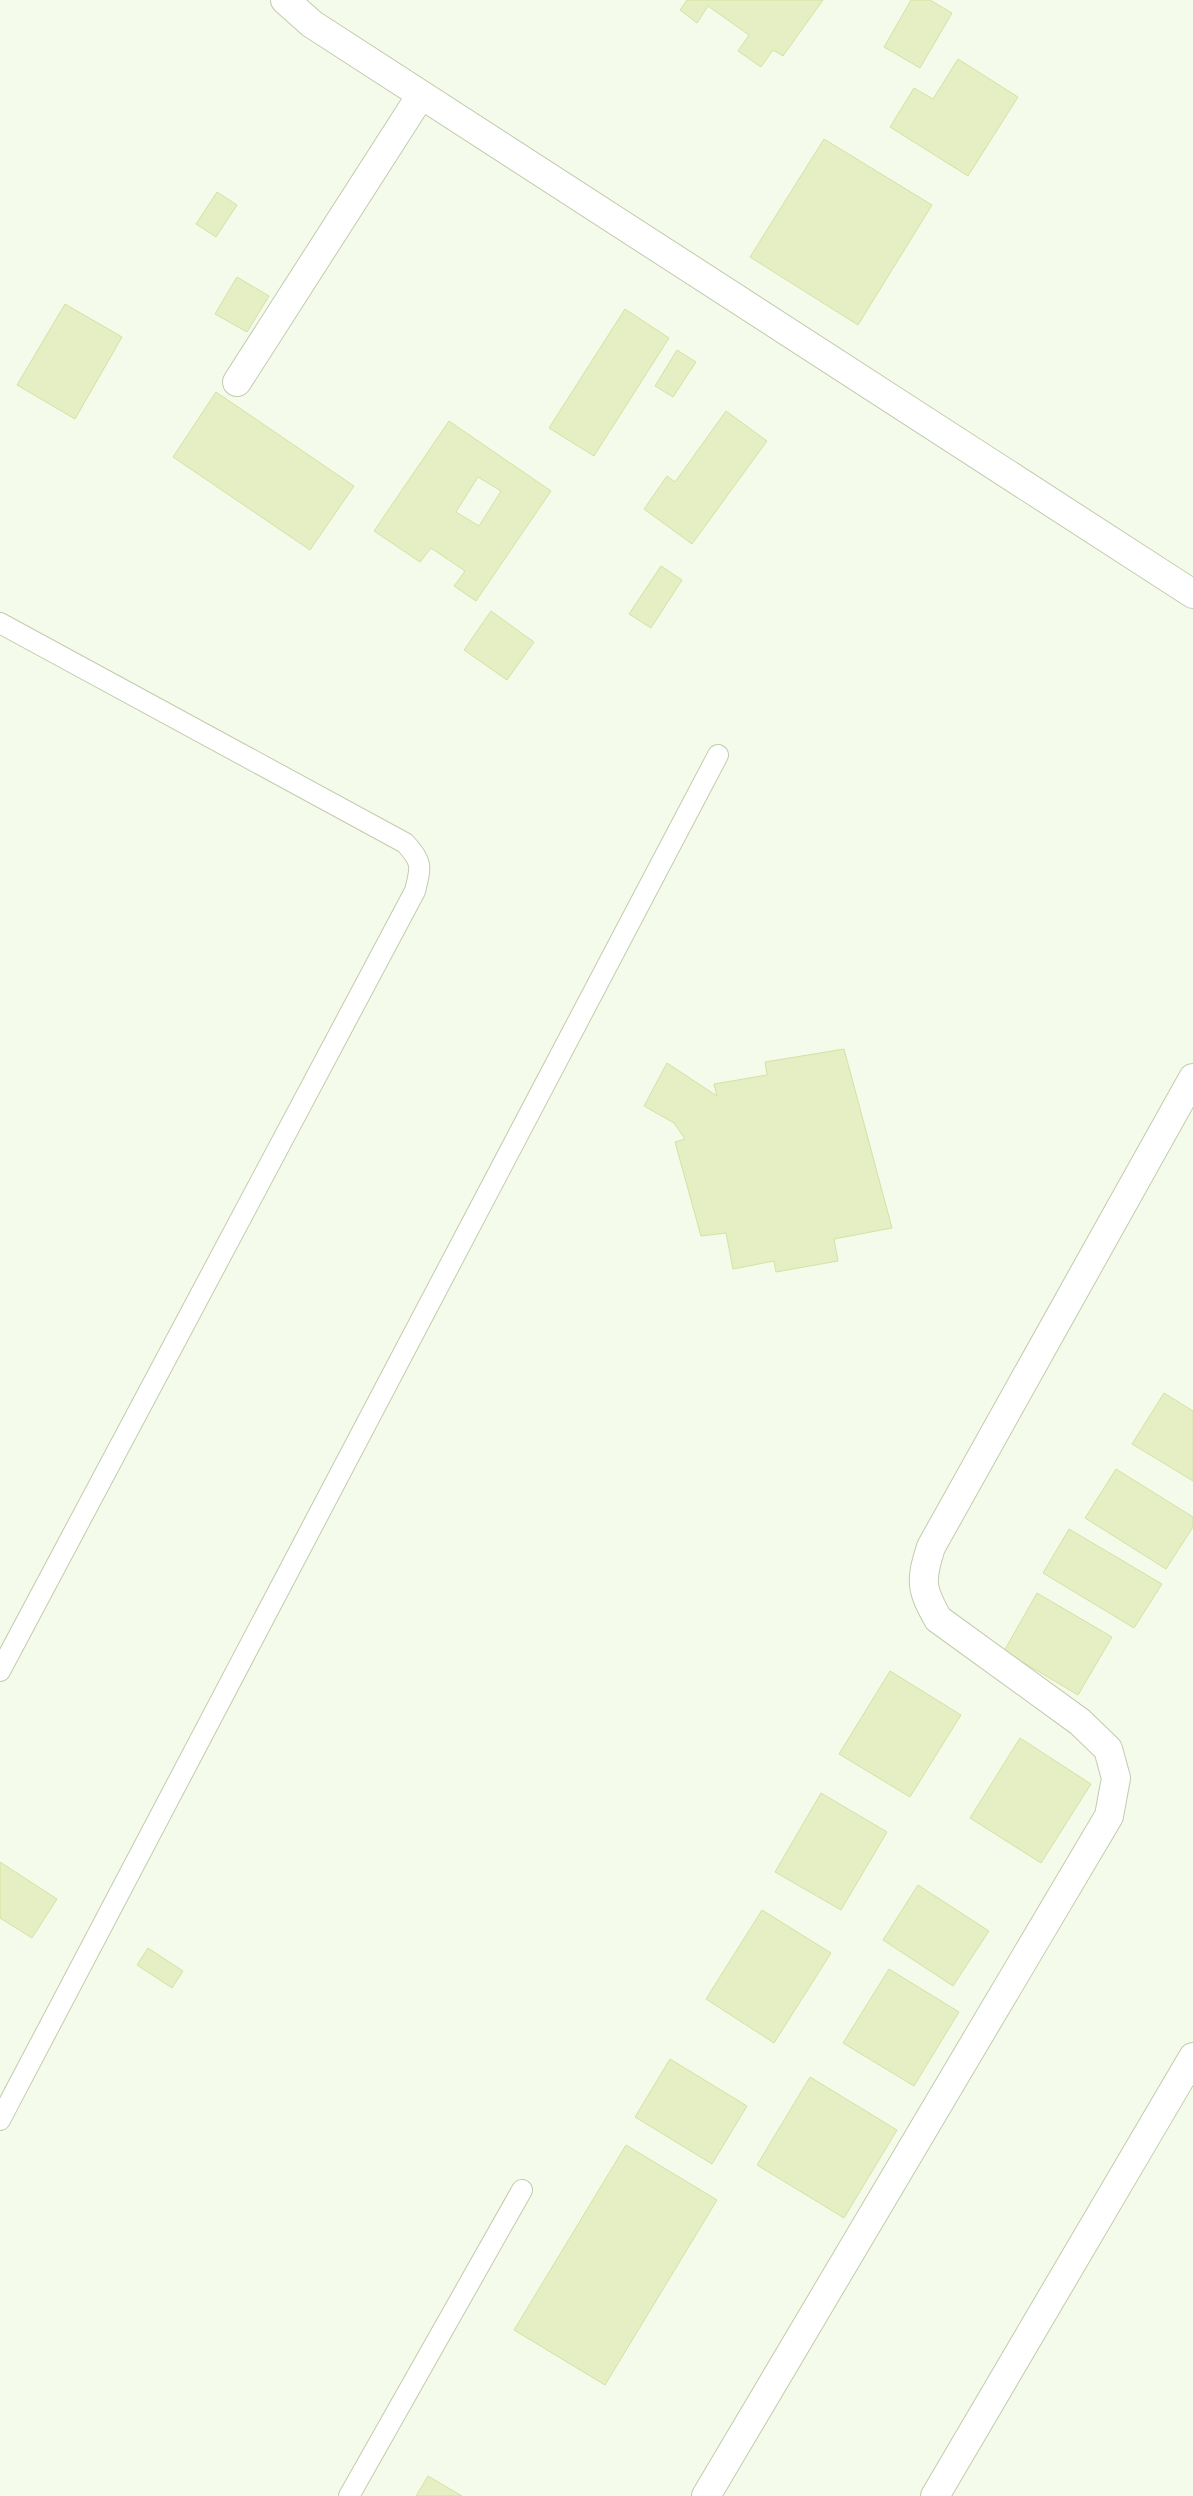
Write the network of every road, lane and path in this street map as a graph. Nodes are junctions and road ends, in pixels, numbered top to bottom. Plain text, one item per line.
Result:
1 (285, 0) edge
2 (421, 95) junction
3 (237, 382) dead end
4 (1193, 594) edge
5 (0, 623) edge
6 (718, 755) dead end
7 (1193, 1078) edge
8 (0, 1671) edge
9 (1193, 2057) edge
10 (0, 2120) edge
11 (522, 2190) dead end
12 (349, 2496) edge
13 (706, 2496) edge
14 (935, 2496) edge

1 - 2 street
2 - 3 street
2 - 4 street
5 - 8 lane
6 - 10 lane
7 - 13 street
9 - 14 street
11 - 12 lane

